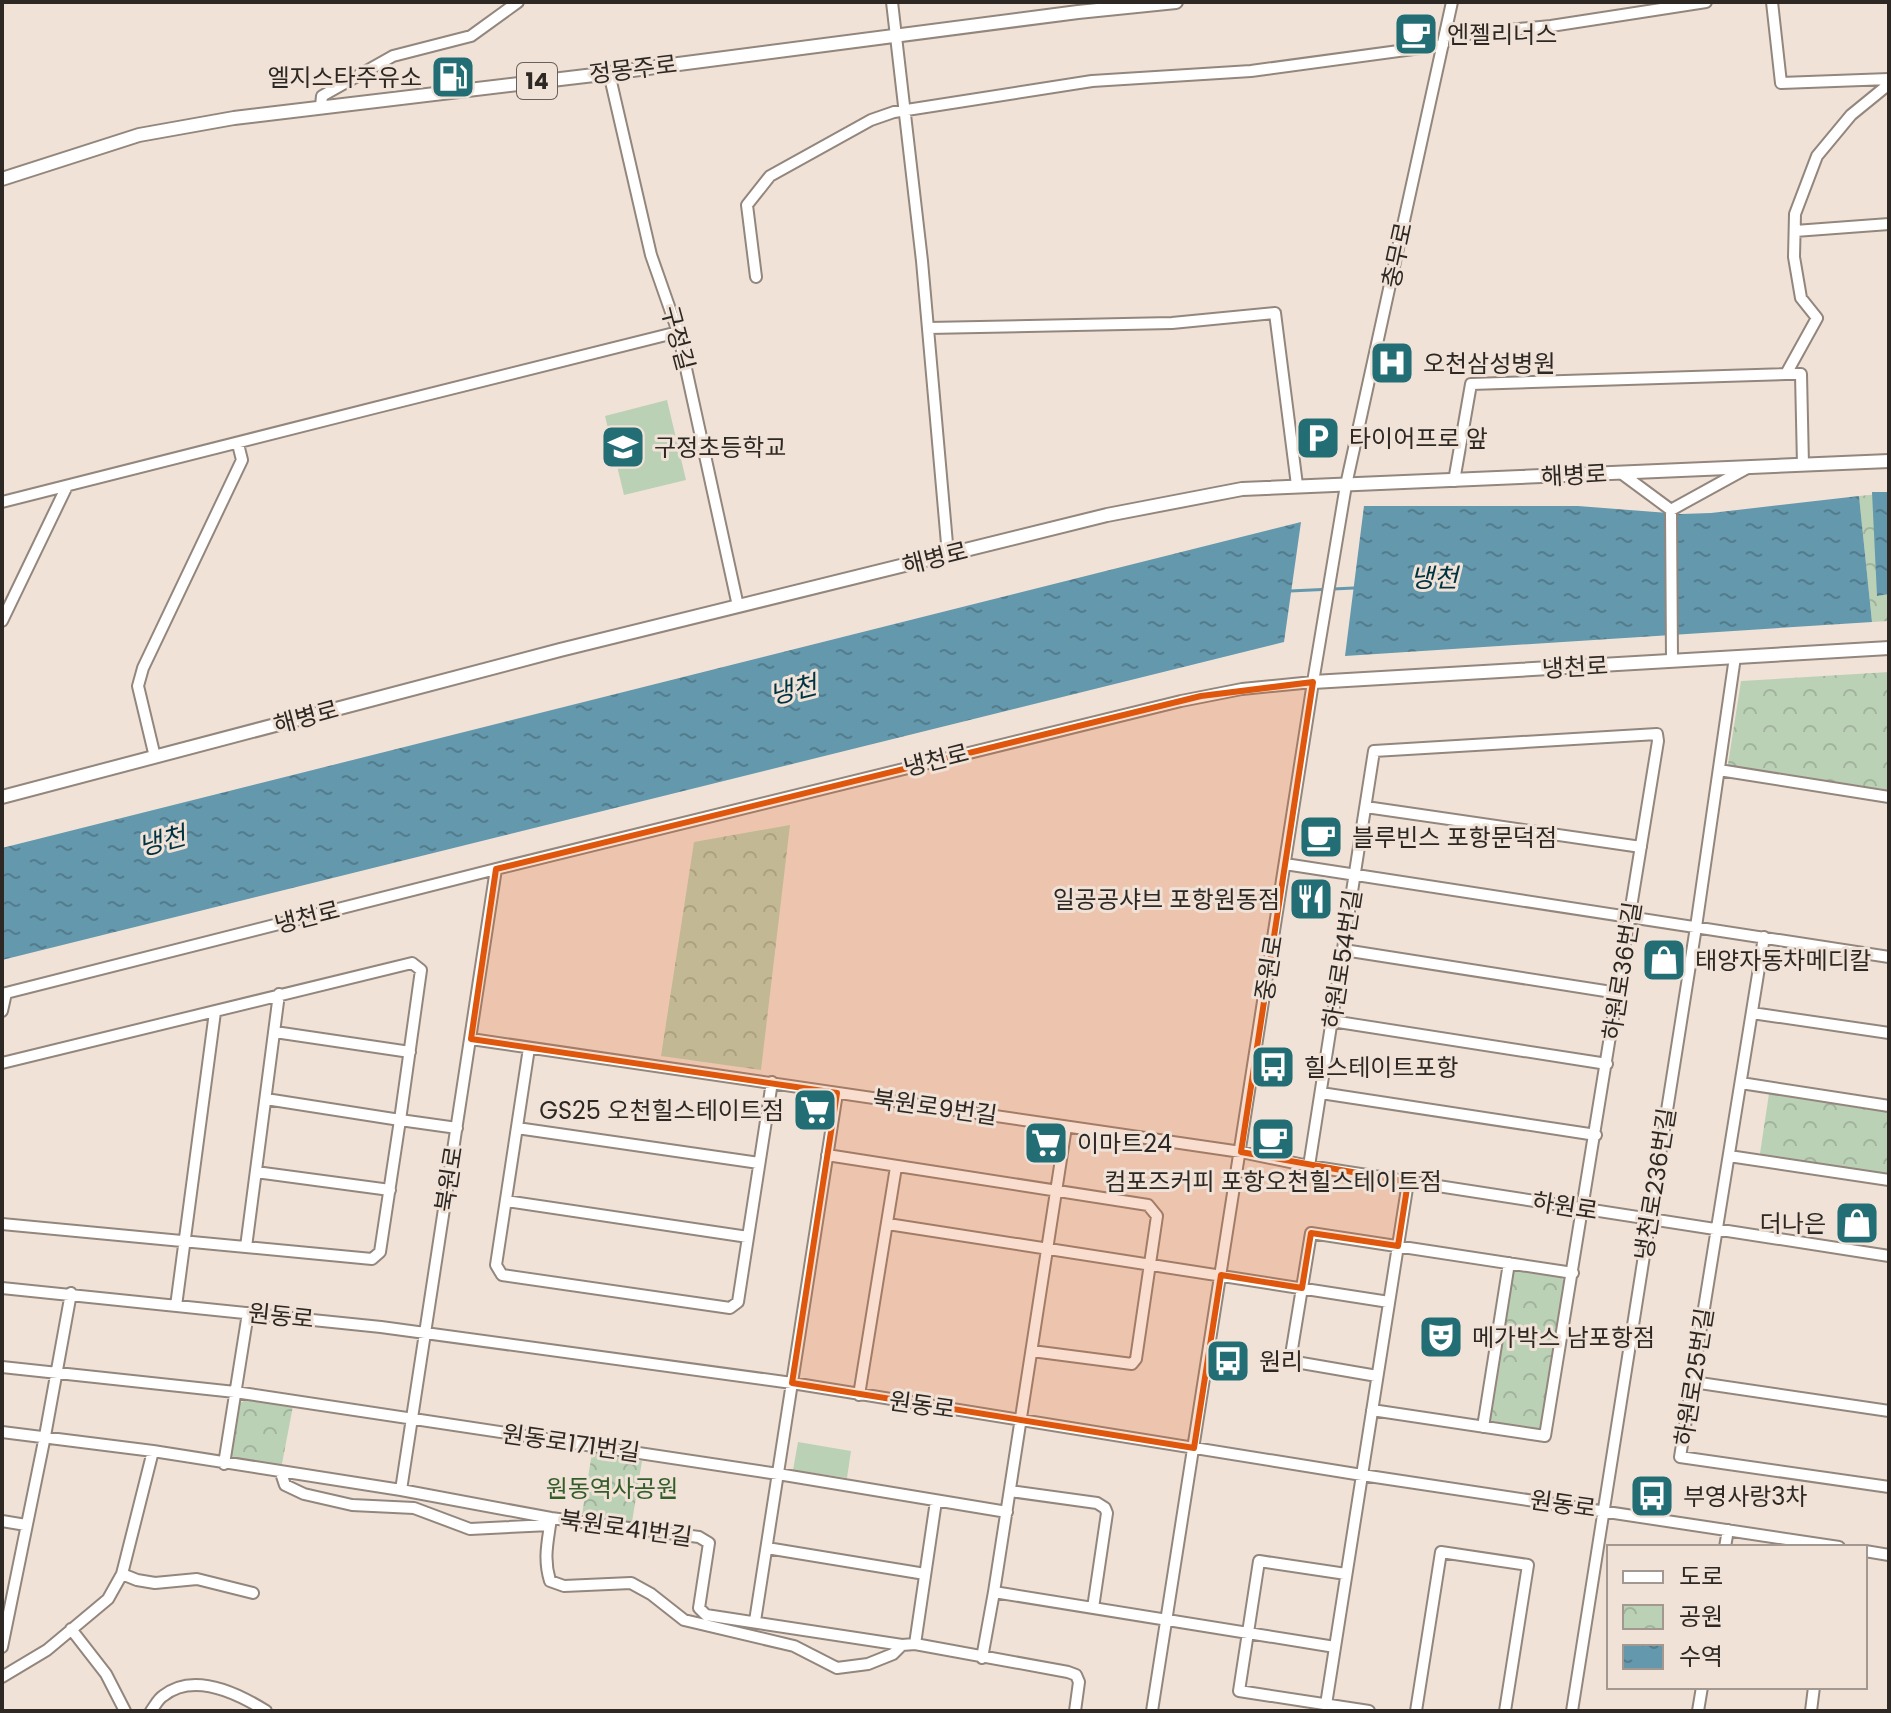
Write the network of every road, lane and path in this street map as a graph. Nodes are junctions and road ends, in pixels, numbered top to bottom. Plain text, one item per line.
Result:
1 (518, 2) edge
2 (892, 2) edge
3 (1176, 2) edge
4 (1452, 2) edge
5 (1706, 2) edge
6 (1772, 2) edge
7 (1077, 7) edge
8 (895, 35) junction
9 (1444, 40) junction
10 (609, 73) junction
11 (1889, 81) edge
12 (321, 106) junction
13 (904, 111) junction
14 (2, 179) edge
15 (1889, 224) edge
16 (1795, 231) junction
17 (756, 277) dead end
18 (928, 328) junction
19 (678, 332) junction
20 (1786, 374) junction
21 (238, 444) junction
22 (1889, 461) edge
23 (1803, 465) junction
24 (1749, 467) junction
25 (1621, 473) junction
26 (1454, 481) junction
27 (1297, 485) junction
28 (1346, 485) junction
29 (67, 486) junction
30 (2, 502) edge
31 (1670, 511) junction
32 (948, 555) junction
33 (16, 592) junction
34 (2, 595) edge
35 (738, 606) junction
36 (2, 621) edge
37 (1889, 648) edge
38 (1735, 657) junction
39 (1317, 661) joint
40 (1672, 661) junction
41 (1313, 682) junction
42 (1657, 734) joint
43 (155, 757) junction
44 (1719, 770) junction
45 (2, 797) edge
46 (1889, 797) edge
47 (1366, 807) junction
48 (1641, 847) junction
49 (1285, 864) junction
50 (496, 869) junction
51 (1356, 875) junction
52 (1630, 917) junction
53 (1696, 927) junction
54 (1764, 937) junction
55 (1344, 950) junction
56 (1889, 957) edge
57 (1618, 993) junction
58 (4, 994) edge
59 (279, 994) junction
60 (2, 1011) edge
61 (215, 1012) junction
62 (1752, 1013) junction
63 (1332, 1021) junction
64 (275, 1032) junction
65 (1889, 1033) edge
66 (471, 1039) junction
67 (529, 1048) junction
68 (410, 1052) junction
69 (2, 1063) edge
70 (1607, 1064) junction
71 (772, 1082) junction
72 (1741, 1083) junction
73 (837, 1093) junction
74 (1321, 1093) junction
75 (266, 1099) junction
76 (1889, 1106) edge
77 (400, 1120) junction
78 (1066, 1127) junction
79 (457, 1128) junction
80 (517, 1128) junction
81 (1596, 1135) junction
82 (1241, 1152) junction
83 (827, 1155) junction
84 (1729, 1156) junction
85 (759, 1163) junction
86 (1309, 1166) junction
87 (896, 1167) junction
88 (256, 1172) junction
89 (1889, 1180) edge
90 (1408, 1182) junction
91 (1056, 1189) junction
92 (390, 1190) junction
93 (506, 1201) junction
94 (1584, 1209) junction
95 (1649, 1219) junction
96 (2, 1224) edge
97 (888, 1224) junction
98 (1718, 1229) junction
99 (748, 1237) junction
100 (186, 1240) junction
101 (1398, 1246) junction
102 (246, 1247) junction
103 (1047, 1248) junction
104 (1889, 1256) edge
105 (1509, 1263) junction
106 (1150, 1264) junction
107 (1573, 1273) junction
108 (1221, 1275) junction
109 (2, 1288) edge
110 (1302, 1288) junction
111 (71, 1293) junction
112 (1389, 1302) junction
113 (176, 1306) junction
114 (248, 1313) junction
115 (425, 1333) junction
116 (1032, 1351) junction
117 (2, 1367) edge
118 (56, 1372) junction
119 (1377, 1376) junction
120 (1693, 1382) junction
121 (792, 1383) junction
122 (235, 1392) junction
123 (859, 1395) junction
124 (1372, 1410) junction
125 (1889, 1411) edge
126 (412, 1419) junction
127 (1022, 1419) junction
128 (1483, 1427) junction
129 (2, 1432) edge
130 (45, 1436) junction
131 (1194, 1448) junction
132 (153, 1451) junction
133 (224, 1464) junction
134 (281, 1473) junction
135 (778, 1474) junction
136 (1362, 1475) junction
137 (1889, 1487) edge
138 (401, 1490) junction
139 (1010, 1491) junction
140 (936, 1501) junction
141 (1603, 1510) junction
142 (1007, 1512) junction
143 (2, 1521) edge
144 (550, 1521) junction
145 (26, 1525) junction
146 (1728, 1530) junction
147 (1725, 1545) edge
148 (1826, 1545) edge
149 (767, 1548) junction
150 (1867, 1551) edge
151 (1889, 1555) edge
152 (122, 1574) junction
153 (925, 1574) junction
154 (1346, 1574) junction
155 (994, 1592) junction
156 (253, 1593) dead end
157 (6, 1608) edge
158 (1093, 1608) junction
159 (1167, 1620) junction
160 (755, 1621) junction
161 (71, 1629) junction
162 (1248, 1633) junction
163 (915, 1644) junction
164 (902, 1645) junction
165 (2, 1647) edge
166 (1335, 1647) junction
167 (982, 1658) junction
168 (2, 1677) edge
169 (1702, 1689) edge
170 (1814, 1689) edge
171 (1326, 1708) edge
172 (125, 1711) edge
173 (151, 1711) edge
174 (266, 1711) edge
175 (1075, 1711) edge
176 (1152, 1711) edge
177 (1369, 1711) edge
178 (1416, 1711) edge
179 (1505, 1711) edge
180 (1572, 1711) edge
181 (1698, 1711) edge
182 (1811, 1711) edge

1 - 12 street
2 - 8 street
3 - 7 main road, 정몽주로 / 14
4 - 9 street, 충무로
5 - 9 street
6 - 11 street
7 - 8 main road, 정몽주로 / 14
8 - 10 main road, 정몽주로 / 14
8 - 13 street
9 - 13 street
9 - 28 street, 충무로
10 - 12 main road, 정몽주로 / 14
10 - 19 street, 구정길
11 - 16 street
12 - 14 main road, 정몽주로 / 14
13 - 17 street
13 - 18 street
15 - 16 street
16 - 20 street
18 - 27 street
18 - 32 street
19 - 21 street
19 - 35 street, 구정길
20 - 23 street
20 - 26 street
21 - 29 street
21 - 43 street
22 - 23 main road, 해병로
23 - 24 main road, 해병로
24 - 25 main road, 해병로
24 - 31 street
25 - 26 main road, 해병로
25 - 31 street
26 - 28 main road, 해병로
27 - 28 main road, 해병로
27 - 32 main road, 해병로
28 - 39 street, 충무로
29 - 30 street
29 - 33 street
31 - 40 street
32 - 35 main road, 해병로
33 - 34 street
33 - 36 street
35 - 43 main road, 해병로
37 - 38 main road, 냉천로
38 - 40 main road, 냉천로
38 - 44 street, 냉천로236번길
39 - 41 street, 중원로
40 - 41 main road, 냉천로
41 - 49 street, 중원로
41 - 50 street, 냉천로
42 - 47 street, 하원로54번길
42 - 48 street, 하원로36번길
43 - 45 main road, 해병로
44 - 46 street
44 - 53 street, 냉천로236번길
47 - 48 street
47 - 51 street, 하원로54번길
48 - 52 street, 하원로36번길
49 - 51 street
49 - 82 street, 중원로
50 - 58 street, 냉천로
50 - 66 street, 북원로
51 - 52 street
51 - 55 street, 하원로54번길
52 - 53 street
52 - 57 street, 하원로36번길
53 - 54 street
53 - 95 street, 냉천로236번길
54 - 56 street
54 - 62 street, 하원로25번길
55 - 57 street
55 - 63 street, 하원로54번길
57 - 70 street, 하원로36번길
58 - 60 street
59 - 61 street
59 - 64 street
59 - 68 street
61 - 69 street
61 - 100 street
62 - 65 street
62 - 72 street, 하원로25번길
63 - 70 street
63 - 74 street, 하원로54번길
64 - 68 street
64 - 75 street
66 - 67 street, 북원로9번길
66 - 79 street, 북원로
67 - 71 street, 북원로9번길
67 - 80 street
68 - 77 street
70 - 81 street, 하원로36번길
71 - 73 street, 북원로9번길
71 - 85 street
72 - 76 street
72 - 84 street, 하원로25번길
73 - 78 street, 북원로9번길
73 - 83 street
74 - 81 street
74 - 86 street, 하원로54번길
75 - 77 street
75 - 88 street
77 - 79 street
77 - 92 street
78 - 82 street, 북원로9번길
78 - 91 street
79 - 115 street, 북원로
80 - 85 street
80 - 93 street
81 - 94 street, 하원로36번길
82 - 86 street, 하원로
82 - 108 street, 중원로
83 - 87 street
83 - 121 street
84 - 89 street
84 - 98 street, 하원로25번길
85 - 99 street
86 - 90 street, 하원로
87 - 91 street
87 - 97 street
88 - 92 street
88 - 102 street
90 - 94 street, 하원로
90 - 101 street
91 - 103 street
91 - 106 street
92 - 102 street
93 - 99 street
93 - 99 street
94 - 95 street, 하원로
94 - 107 street, 하원로36번길
95 - 98 street, 하원로
95 - 141 street, 냉천로236번길
96 - 100 street
97 - 103 street
97 - 123 street
98 - 104 street, 하원로
98 - 120 street, 하원로25번길
100 - 102 street
100 - 113 street
101 - 105 street
101 - 110 street
101 - 112 street
103 - 106 street
103 - 116 street
105 - 107 street
105 - 128 street
106 - 108 street
106 - 116 street
107 - 128 street, 하원로36번길
108 - 110 street
108 - 131 street, 중원로
109 - 111 street, 원동로
110 - 112 street
110 - 119 street
111 - 113 street, 원동로
111 - 118 street
112 - 119 street
113 - 114 street, 원동로
114 - 115 street, 원동로
114 - 122 street
115 - 121 street, 원동로
115 - 126 street, 북원로
116 - 127 street
117 - 118 street, 원동로171번길
118 - 122 street, 원동로171번길
118 - 130 street
119 - 124 street
120 - 125 street
120 - 137 street, 하원로25번길
121 - 123 street, 원동로
121 - 135 street
122 - 126 street, 원동로171번길
122 - 133 street
123 - 127 street, 원동로
124 - 128 street
124 - 136 street
126 - 135 street, 원동로171번길
126 - 138 street, 북원로
127 - 131 street, 원동로
127 - 139 street
129 - 130 street, 북원로41번길
130 - 132 street, 북원로41번길
130 - 145 street
131 - 136 street, 원동로
131 - 159 street, 중원로
132 - 133 street, 북원로41번길
132 - 152 street
133 - 134 street, 북원로41번길
134 - 138 street, 북원로41번길
134 - 144 street
135 - 140 street, 원동로171번길
135 - 149 street
136 - 141 street, 원동로
136 - 154 street
138 - 144 street, 북원로41번길
139 - 142 street
139 - 158 street
140 - 142 street, 원동로171번길
140 - 153 street
141 - 146 street, 원동로
141 - 180 street, 냉천로236번길
142 - 155 street
143 - 145 street
144 - 160 street, 북원로41번길
144 - 164 street
145 - 157 street
146 - 147 street
146 - 148 street, 원동로
149 - 153 street
149 - 160 street
150 - 151 street
152 - 156 street
152 - 161 street
153 - 163 street
154 - 162 street
154 - 166 street
155 - 158 street
155 - 167 street
157 - 165 street
158 - 159 street
159 - 162 street
159 - 176 street, 중원로
160 - 164 street, 북원로41번길
161 - 168 street
161 - 172 street
162 - 166 street
162 - 171 street
163 - 164 street, 북원로41번길
163 - 167 street, 북원로41번길
166 - 171 street
167 - 175 street, 북원로41번길
169 - 181 street
170 - 182 street
171 - 177 street
173 - 174 street
178 - 179 street

